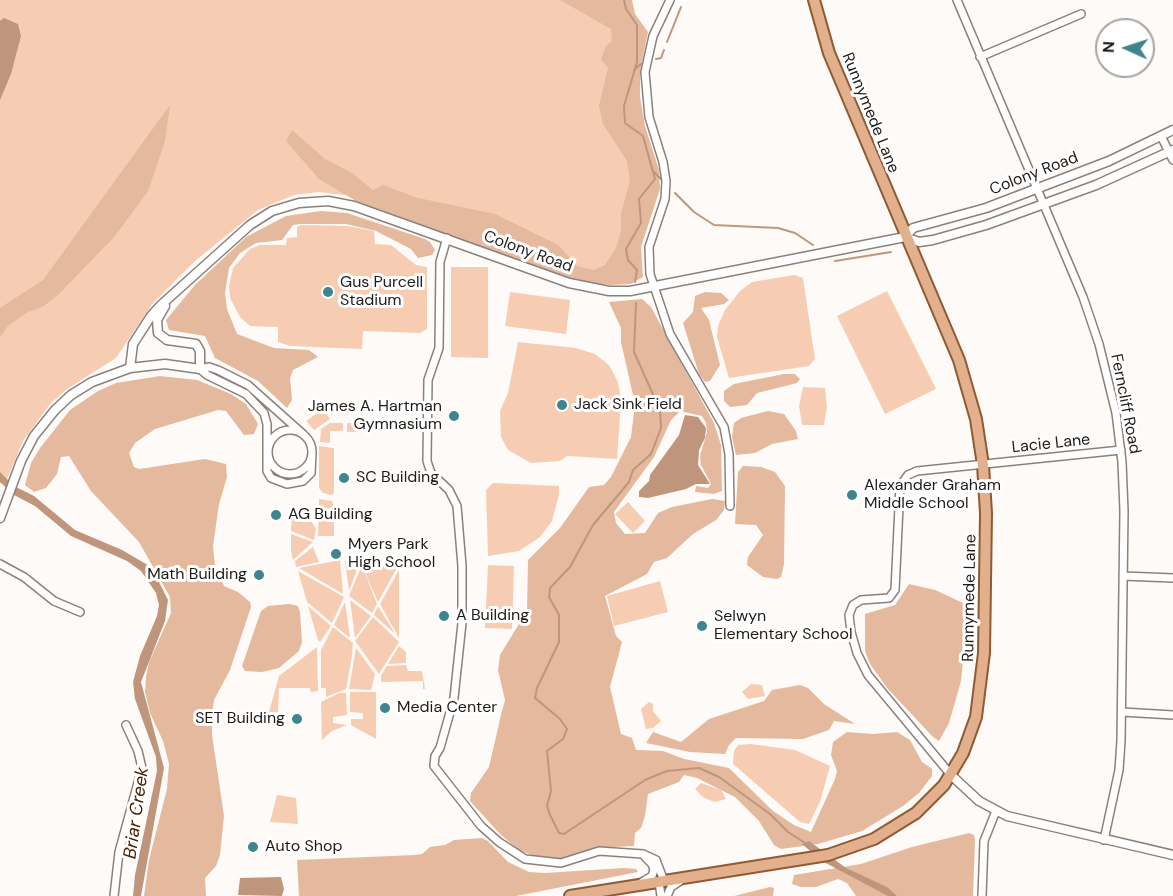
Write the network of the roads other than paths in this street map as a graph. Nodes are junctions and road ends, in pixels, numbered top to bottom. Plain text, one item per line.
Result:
1 (670, 0) edge
2 (814, 0) edge
3 (957, 0) edge
4 (1081, 14) dead end
5 (980, 57) junction
6 (1173, 130) edge
7 (1161, 136) junction
8 (1172, 154) edge
9 (1037, 189) junction
10 (1044, 204) junction
11 (905, 237) junction
12 (447, 238) junction
13 (653, 287) junction
14 (174, 293) junction
15 (130, 368) junction
16 (200, 369) junction
17 (303, 434) junction
18 (1121, 450) junction
19 (267, 453) junction
20 (983, 465) junction
21 (730, 506) dead end
22 (0, 518) edge
23 (0, 564) edge
24 (1123, 576) junction
25 (1173, 578) edge
26 (80, 612) dead end
27 (1122, 712) junction
28 (1173, 715) edge
29 (126, 725) dead end
30 (951, 775) junction
31 (996, 811) junction
32 (1104, 840) junction
33 (638, 853) junction
34 (1173, 855) edge
35 (689, 877) junction
36 (661, 881) junction
37 (635, 885) junction
38 (114, 896) edge
39 (570, 896) edge
40 (661, 896) edge
41 (667, 896) edge
42 (982, 896) edge

1 - 13 street
2 - 11 main road, Runnymede Lane
3 - 5 street, Ferncliff Road
4 - 5 street
5 - 9 street, Ferncliff Road
6 - 7 street, Colony Road
7 - 8 street
7 - 9 street, Colony Road
8 - 10 street, Colony Road
9 - 10 street, Ferncliff Road
9 - 11 street, Colony Road
10 - 11 street, Colony Road
10 - 18 street, Ferncliff Road
11 - 13 street, Colony Road
11 - 20 main road, Runnymede Lane
12 - 13 street, Colony Road
12 - 14 street, Colony Road
12 - 33 street
13 - 21 street
14 - 15 street, Colony Road
14 - 16 street, Colony Road
15 - 16 street
15 - 22 street
16 - 17 street
16 - 19 street
17 - 19 street
17 - 19 street
18 - 20 street, Lacie Lane
18 - 24 street, Ferncliff Road
20 - 30 main road, Runnymede Lane
20 - 30 street, Lacie Lane
23 - 26 street
24 - 25 street
24 - 27 street, Ferncliff Road
27 - 28 street
27 - 32 street, Ferncliff Road
29 - 38 street
30 - 31 street
30 - 35 main road, Runnymede Lane
31 - 32 street
31 - 42 street
32 - 34 street
33 - 36 street
33 - 37 street
35 - 36 main road, Runnymede Lane
35 - 41 street
36 - 37 main road, Runnymede Lane
36 - 40 street
37 - 39 main road, Runnymede Lane

